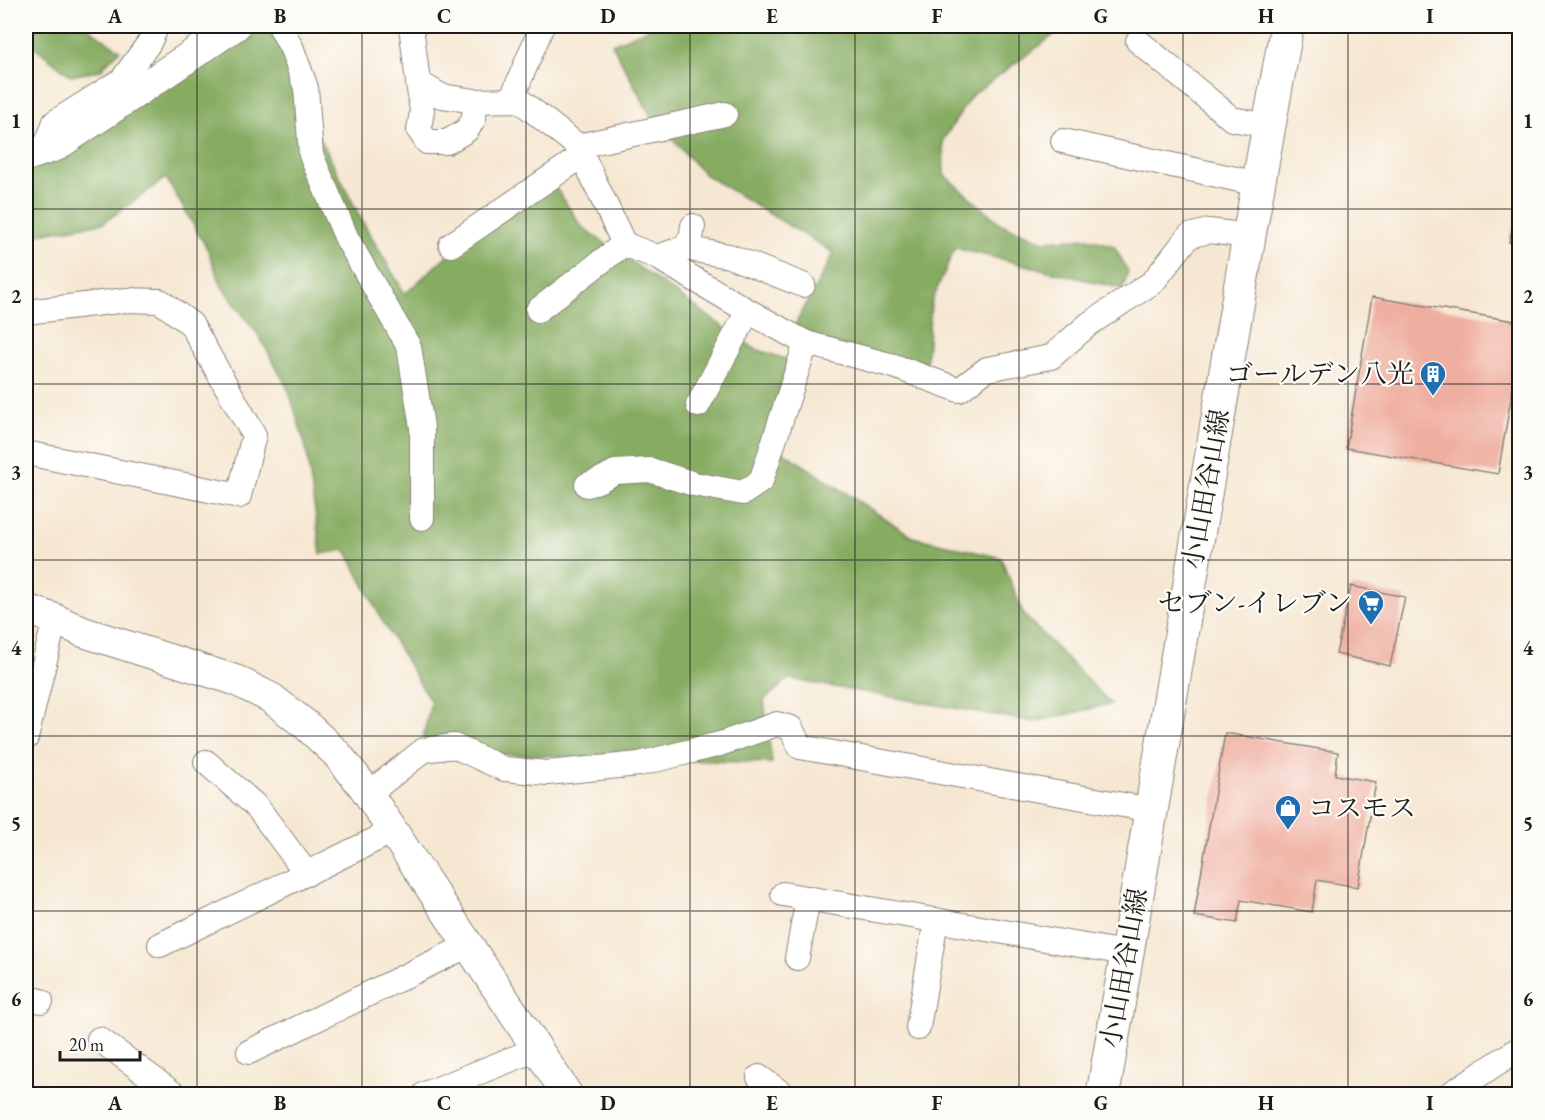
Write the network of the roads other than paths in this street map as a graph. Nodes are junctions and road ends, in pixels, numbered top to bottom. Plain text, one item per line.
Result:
1 (157, 26) edge
2 (235, 26) edge
3 (280, 26) edge
4 (411, 26) edge
5 (542, 26) edge
6 (1287, 26) edge
7 (202, 37) edge
8 (1138, 42) dead end
9 (418, 82) junction
10 (511, 100) junction
11 (475, 101) junction
12 (725, 114) dead end
13 (1269, 126) junction
14 (1063, 141) dead end
15 (580, 151) junction
16 (35, 153) edge
17 (1258, 184) junction
18 (693, 226) dead end
19 (1249, 236) junction
20 (624, 244) junction
21 (451, 245) dead end
22 (683, 248) junction
23 (657, 257) junction
24 (803, 285) dead end
25 (538, 310) dead end
26 (748, 311) junction
27 (26, 312) edge
28 (807, 343) junction
29 (698, 405) dead end
30 (26, 453) edge
31 (586, 484) dead end
32 (422, 518) dead end
33 (26, 609) edge
34 (55, 619) junction
35 (26, 738) edge
36 (206, 762) dead end
37 (368, 794) junction
38 (1151, 810) junction
39 (393, 831) junction
40 (307, 874) junction
41 (783, 894) dead end
42 (808, 898) junction
43 (936, 920) junction
44 (160, 945) dead end
45 (467, 946) junction
46 (1126, 953) junction
47 (797, 958) dead end
48 (918, 1028) dead end
49 (99, 1039) dead end
50 (1520, 1048) edge
51 (537, 1049) junction
52 (249, 1052) dead end
53 (759, 1077) dead end
54 (174, 1095) edge
55 (425, 1095) edge
56 (567, 1095) edge
57 (783, 1095) edge
58 (1102, 1095) edge
59 (1449, 1095) edge

1 - 16 street
2 - 7 street
3 - 32 street
4 - 9 street
5 - 10 street
6 - 13 main road, 小山田谷山線
7 - 16 street
8 - 13 street
9 - 11 street
9 - 11 street
10 - 11 street
10 - 15 street
12 - 15 street
13 - 17 main road, 小山田谷山線
14 - 17 street
15 - 20 street
15 - 21 street
17 - 19 main road, 小山田谷山線
18 - 22 street
19 - 28 street
19 - 38 main road, 小山田谷山線
20 - 23 street
20 - 25 street
22 - 23 street
22 - 24 street
23 - 26 street
26 - 28 street
26 - 29 street
27 - 30 street
28 - 31 street
33 - 34 street
34 - 35 street
34 - 37 street
36 - 40 street
37 - 38 street
37 - 39 street
38 - 46 main road, 小山田谷山線
39 - 40 street
39 - 45 street
40 - 44 street
41 - 42 street
42 - 43 street
42 - 47 street
43 - 46 street
43 - 48 street
45 - 51 street
45 - 52 street
46 - 58 main road, 小山田谷山線
49 - 54 street
50 - 59 street
51 - 55 street
51 - 56 street
53 - 57 street

